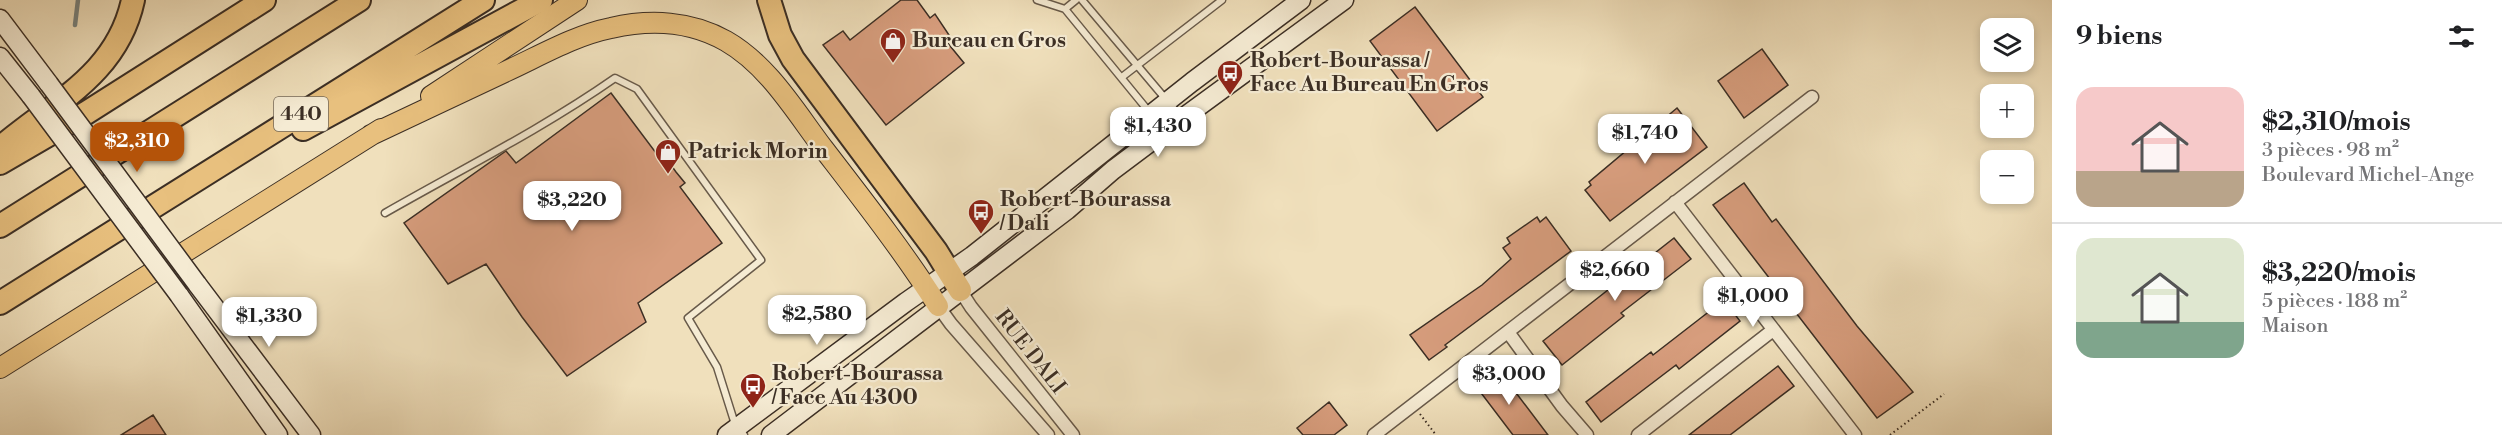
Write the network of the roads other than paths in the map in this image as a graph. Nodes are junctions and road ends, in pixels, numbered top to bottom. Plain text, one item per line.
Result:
1 (133, 0) edge
2 (264, 0) edge
3 (359, 0) edge
4 (483, 0) edge
5 (541, 0) edge
6 (577, 0) edge
7 (769, 0) edge
8 (1037, 0) edge
9 (1076, 0) edge
10 (1082, 0) edge
11 (1222, 0) edge
12 (1301, 0) edge
13 (1344, 0) edge
14 (1065, 9) junction
15 (0, 19) edge
16 (0, 57) edge
17 (1137, 65) junction
18 (1122, 77) junction
19 (1812, 97) dead end
20 (1168, 101) junction
21 (1151, 114) junction
22 (1182, 118) junction
23 (1165, 131) junction
24 (371, 135) junction
25 (0, 148) edge
26 (0, 163) edge
27 (1675, 202) junction
28 (385, 213) dead end
29 (0, 226) edge
30 (120, 228) junction
31 (955, 281) junction
32 (926, 287) junction
33 (0, 303) edge
34 (938, 306) junction
35 (1773, 330) junction
36 (1508, 332) junction
37 (0, 368) edge
38 (737, 433) edge
39 (278, 435) edge
40 (311, 435) edge
41 (771, 435) edge
42 (1048, 435) edge
43 (1073, 435) edge
44 (1374, 435) edge
45 (1587, 435) edge
46 (1638, 435) edge
47 (1855, 435) edge

1 - 25 highway
2 - 26 highway
3 - 29 highway
4 - 30 highway, 440
5 - 30 highway
6 - 24 main road
7 - 31 highway
8 - 14 lane
9 - 14 lane
10 - 17 lane
11 - 17 lane
12 - 20 street
13 - 22 street
14 - 18 lane
15 - 40 street, bridge
16 - 39 street, bridge
17 - 18 lane
17 - 20 lane
18 - 21 lane
19 - 27 street
20 - 21 street
20 - 22 lane
21 - 23 lane
21 - 31 street
22 - 23 street
23 - 31 street
24 - 32 main road
24 - 37 main road
27 - 35 street
27 - 36 street
28 - 38 lane
30 - 33 highway, 440
31 - 32 street
31 - 34 street
31 - 43 street, RUE DALI
32 - 34 main road
32 - 38 street
34 - 41 street
34 - 42 street, RUE DALI
35 - 46 street
35 - 47 street
36 - 44 street
36 - 45 street

